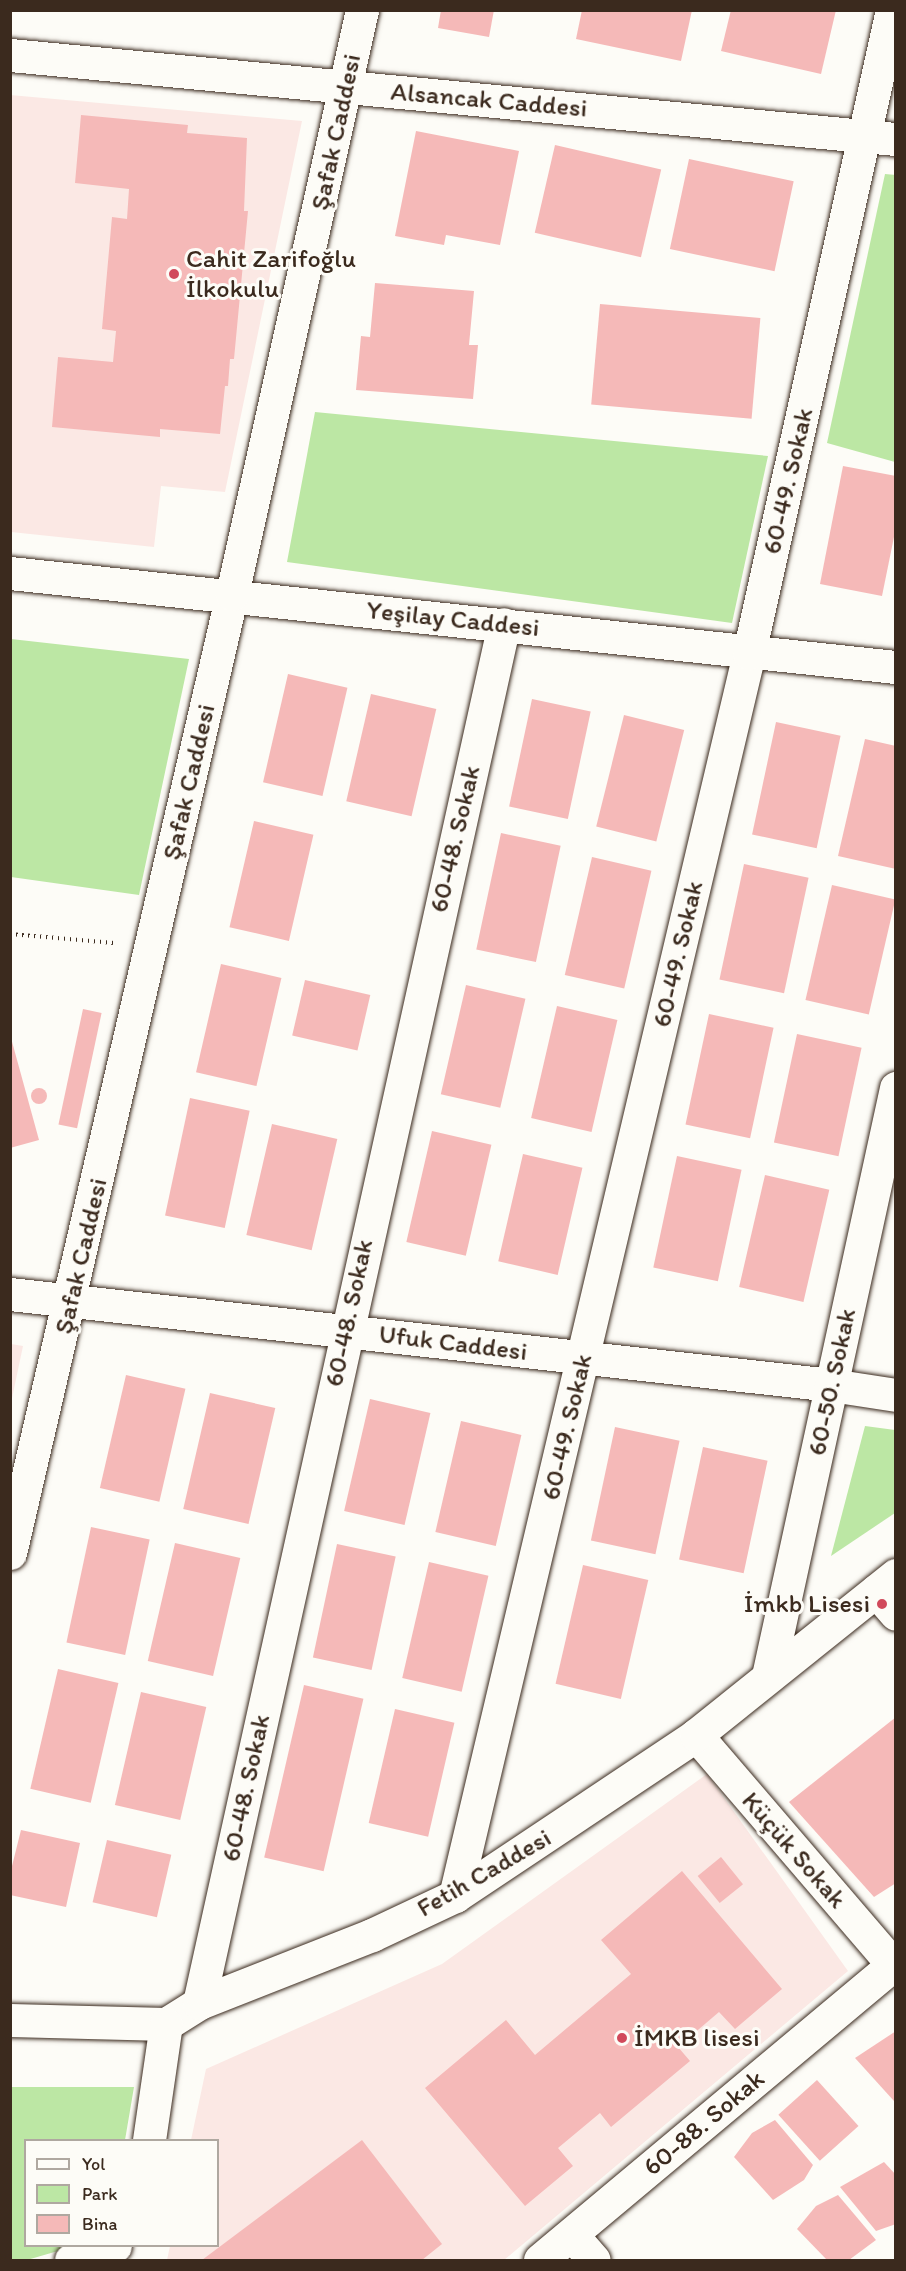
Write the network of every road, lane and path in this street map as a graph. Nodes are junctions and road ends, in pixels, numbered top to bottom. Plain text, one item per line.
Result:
1 (362, 10) edge
2 (892, 10) edge
3 (10, 55) edge
4 (346, 87) junction
5 (881, 137) edge
6 (10, 573) edge
7 (232, 594) junction
8 (504, 624) junction
9 (749, 653) junction
10 (896, 667) edge
11 (10, 934) edge
12 (152, 946) junction
13 (896, 1088) edge
14 (10, 1294) edge
15 (71, 1300) junction
16 (345, 1331) junction
17 (583, 1359) junction
18 (831, 1385) junction
19 (896, 1395) edge
20 (10, 1552) edge
21 (889, 1593) edge
22 (768, 1676) junction
23 (696, 1735) junction
24 (455, 1896) junction
25 (894, 1963) edge
26 (199, 2003) junction
27 (10, 2020) edge
28 (166, 2024) junction
29 (149, 2139) edge
30 (572, 2235) junction
31 (112, 2247) edge
32 (71, 2260) edge
33 (540, 2260) edge
34 (594, 2260) edge

1 - 4 street, Şafak Caddesi
2 - 5 street, 60-49. Sokak
3 - 4 street, Alsancak Caddesi
4 - 5 street, Alsancak Caddesi
4 - 7 street, Şafak Caddesi
5 - 9 street, 60-49. Sokak
6 - 7 street, Yeşilay Caddesi
7 - 8 street, Yeşilay Caddesi
7 - 12 street, Şafak Caddesi
8 - 9 street, Yeşilay Caddesi
8 - 16 street, 60-48. Sokak
9 - 10 street, Yeşilay Caddesi
9 - 17 street, 60-49. Sokak
11 - 12 path
12 - 15 street, Şafak Caddesi
13 - 18 street, 60-50. Sokak
14 - 15 street, Ufuk Caddesi
15 - 16 street, Ufuk Caddesi
15 - 20 street, Şafak Caddesi
16 - 17 street, Ufuk Caddesi
16 - 26 street, 60-48. Sokak
17 - 18 street, Ufuk Caddesi
17 - 24 street, 60-49. Sokak
18 - 19 street, Ufuk Caddesi
18 - 22 street, 60-50. Sokak
21 - 22 street, Fetih Caddesi
22 - 23 street, Fetih Caddesi
23 - 24 street, Fetih Caddesi
23 - 25 street, Küçük Sokak
24 - 26 street, Fetih Caddesi
25 - 30 street, 60-88. Sokak
26 - 28 street, Fetih Caddesi
27 - 28 street
28 - 29 street
30 - 33 street, 60-88. Sokak
30 - 34 street
31 - 32 street

